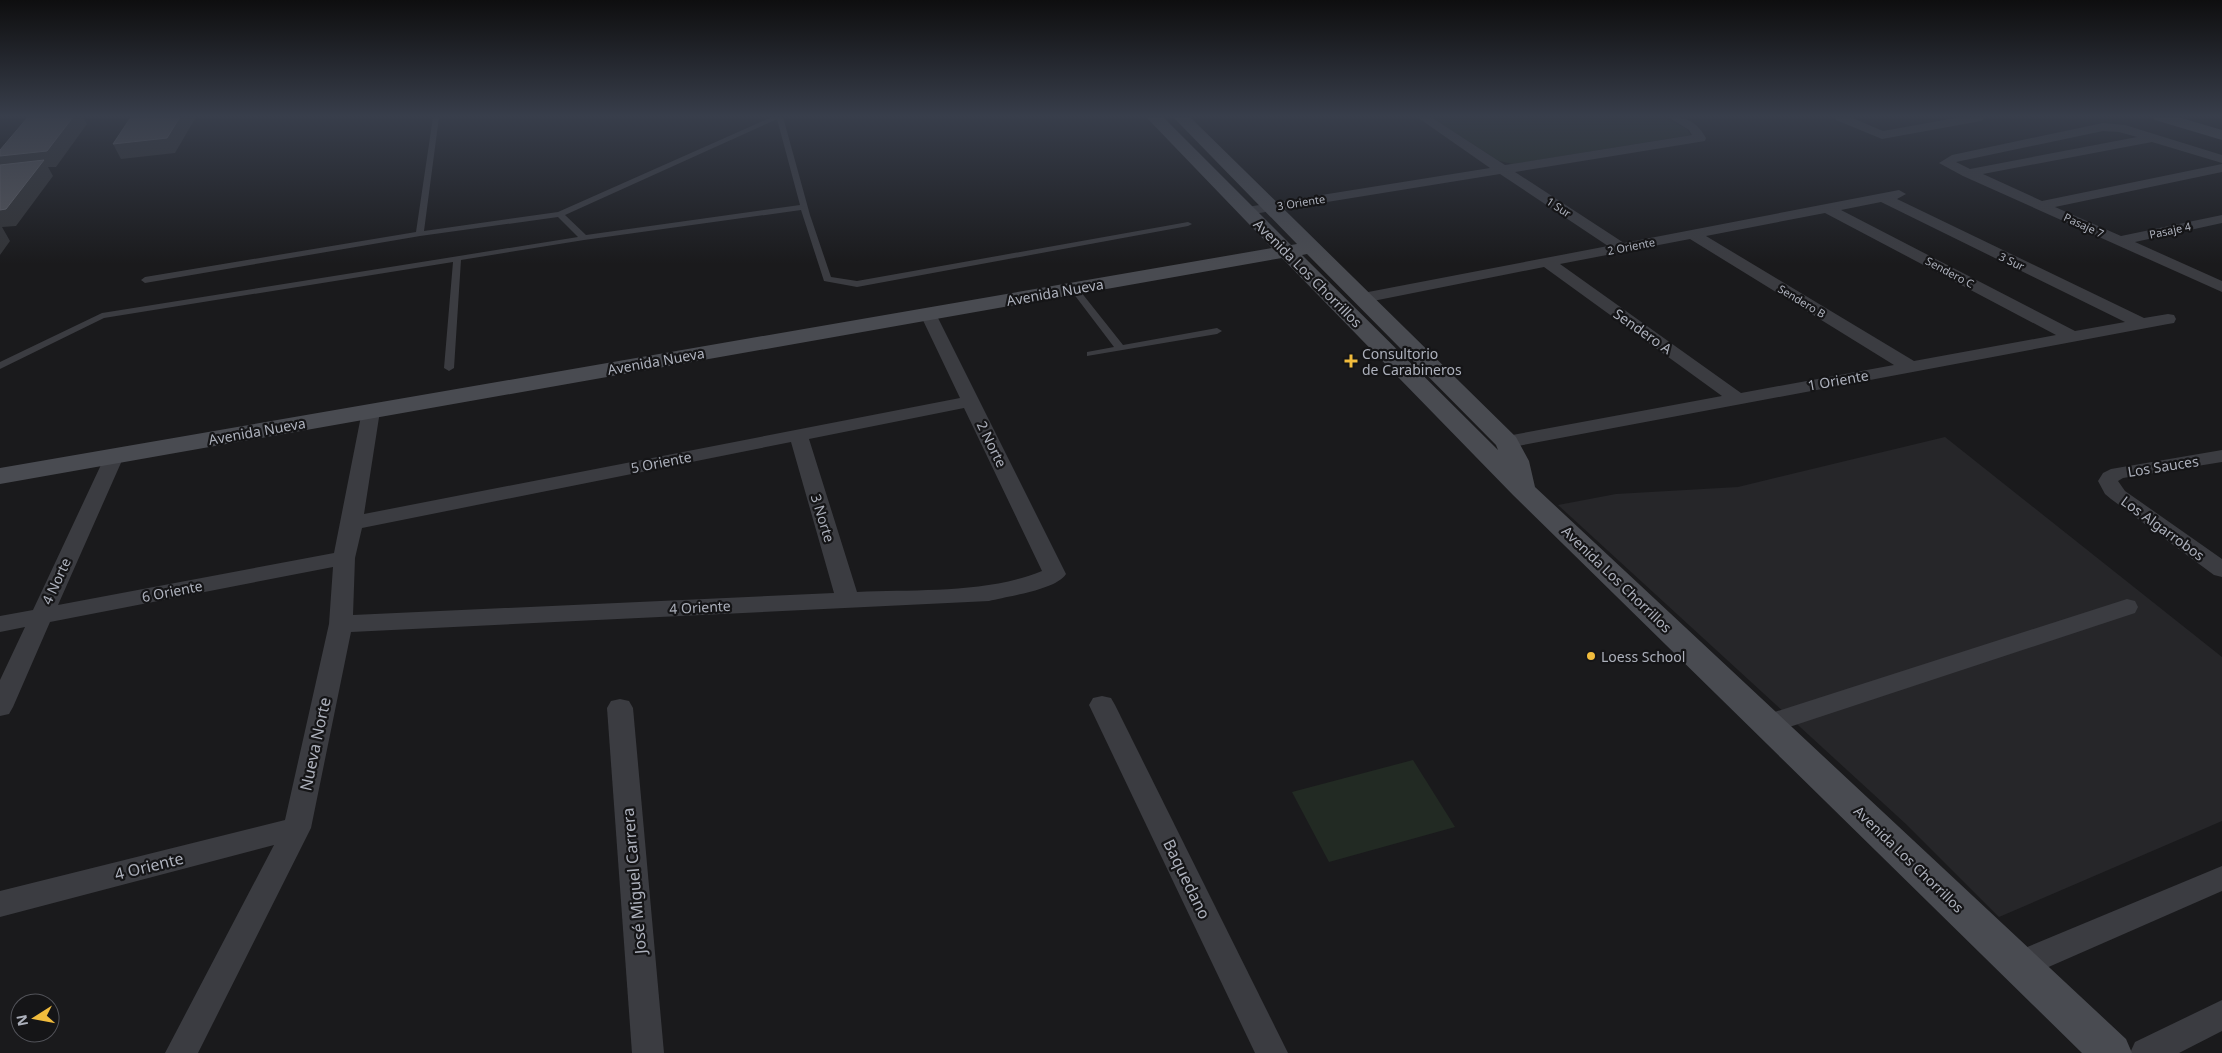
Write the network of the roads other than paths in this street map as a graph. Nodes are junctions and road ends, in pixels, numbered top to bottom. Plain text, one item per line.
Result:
1 (429, 166) edge
2 (668, 166) edge
3 (792, 166) edge
4 (1203, 166) edge
5 (1230, 166) edge
6 (1497, 166) edge
7 (1527, 166) edge
8 (1953, 166) edge
9 (2004, 166) edge
10 (2222, 168) edge
11 (1503, 170) junction
12 (1968, 173) junction
13 (1898, 194) dead end
14 (1883, 197) junction
15 (2042, 205) junction
16 (1271, 207) junction
17 (804, 208) junction
18 (1827, 208) junction
19 (1247, 211) junction
20 (560, 214) junction
21 (2222, 219) edge
22 (1188, 224) dead end
23 (420, 234) junction
24 (1692, 234) junction
25 (584, 238) junction
26 (2119, 241) junction
27 (1312, 247) junction
28 (1621, 248) junction
29 (1287, 252) junction
30 (457, 259) junction
31 (1547, 262) junction
32 (145, 280) dead end
33 (2218, 282) edge
34 (1074, 289) junction
35 (1363, 298) junction
36 (928, 314) junction
37 (2168, 319) dead end
38 (2142, 324) junction
39 (1217, 330) dead end
40 (2073, 337) junction
41 (1120, 348) junction
42 (1090, 354) dead end
43 (0, 366) edge
44 (1911, 367) junction
45 (449, 368) dead end
46 (1738, 399) junction
47 (971, 401) junction
48 (371, 411) junction
49 (798, 435) junction
50 (1507, 442) junction
51 (114, 456) junction
52 (2222, 456) edge
53 (0, 476) edge
54 (2108, 481) joint
55 (1522, 489) junction
56 (352, 523) junction
57 (344, 558) junction
58 (2222, 570) edge
59 (1055, 574) joint
60 (848, 601) junction
61 (2127, 607) dead end
62 (40, 616) junction
63 (0, 624) edge
64 (341, 624) junction
65 (1102, 705) dead end
66 (0, 708) edge
67 (620, 708) dead end
68 (1768, 724) junction
69 (297, 828) junction
70 (2222, 878) edge
71 (0, 904) edge
72 (2019, 965) junction
73 (2222, 1015) edge
74 (181, 1053) edge
75 (648, 1053) edge
76 (1272, 1053) edge
77 (2111, 1053) edge
78 (2146, 1053) edge

1 - 23 lane
2 - 20 lane
3 - 17 lane
4 - 19 street, Avenida Los Chorrillos
5 - 16 street, Avenida Los Chorrillos
6 - 11 street, 1 Sur
7 - 11 street, 3 Oriente
8 - 12 street, Pasaje 7
9 - 12 street
10 - 15 street
11 - 16 street, 3 Oriente
11 - 28 street, 1 Sur
12 - 15 street, Pasaje 7
13 - 14 street, 2 Oriente
14 - 18 street, 2 Oriente
14 - 38 street, 3 Sur
15 - 26 street, Pasaje 7
16 - 19 street, 3 Oriente
16 - 27 street, Avenida Los Chorrillos
17 - 22 lane
17 - 25 lane
18 - 24 street, 2 Oriente
18 - 40 street, Sendero C
19 - 29 street, Avenida Los Chorrillos
20 - 23 lane
20 - 25 lane
21 - 26 street, Pasaje 4
23 - 32 lane
24 - 28 street, 2 Oriente
24 - 44 street, Sendero B
25 - 30 lane
26 - 33 street, Pasaje 7
27 - 29 street, Avenida Nueva
27 - 35 street, Avenida Los Chorrillos
28 - 31 street, 2 Oriente
29 - 34 street, Avenida Nueva
29 - 55 street, Avenida Los Chorrillos
30 - 43 lane
30 - 45 lane
31 - 35 street, 2 Oriente
31 - 46 street, Sendero A
34 - 36 street, Avenida Nueva
34 - 41 lane
35 - 50 street, Avenida Los Chorrillos
36 - 47 street, 2 Norte
36 - 48 street, Avenida Nueva
37 - 38 street, 1 Oriente
38 - 40 street, 1 Oriente
39 - 41 lane
40 - 44 street, 1 Oriente
41 - 42 lane
44 - 46 street, 1 Oriente
46 - 50 street, 1 Oriente
47 - 49 street, 5 Oriente
47 - 59 street, 2 Norte
48 - 51 street, Avenida Nueva
48 - 56 street, Nueva Norte
49 - 56 street, 5 Oriente
49 - 60 street, 3 Norte
50 - 55 street
51 - 53 street, Avenida Nueva
51 - 62 street, 4 Norte
52 - 54 street, Los Sauces
54 - 58 street, Los Algarrobos
55 - 68 street, Avenida Los Chorrillos
56 - 57 street, Nueva Norte
57 - 62 street, 6 Oriente
57 - 64 street, Nueva Norte
59 - 60 street, 4 Oriente
60 - 64 street, 4 Oriente
61 - 68 street
62 - 63 street, 6 Oriente
62 - 66 street, 4 Norte
64 - 69 street, Nueva Norte
65 - 76 street, Baquedano
67 - 75 street, José Miguel Carrera
68 - 72 street, Avenida Los Chorrillos
69 - 71 street, 4 Oriente
69 - 74 street, Nueva Norte
70 - 72 street
72 - 77 street, Avenida Los Chorrillos
73 - 78 street

